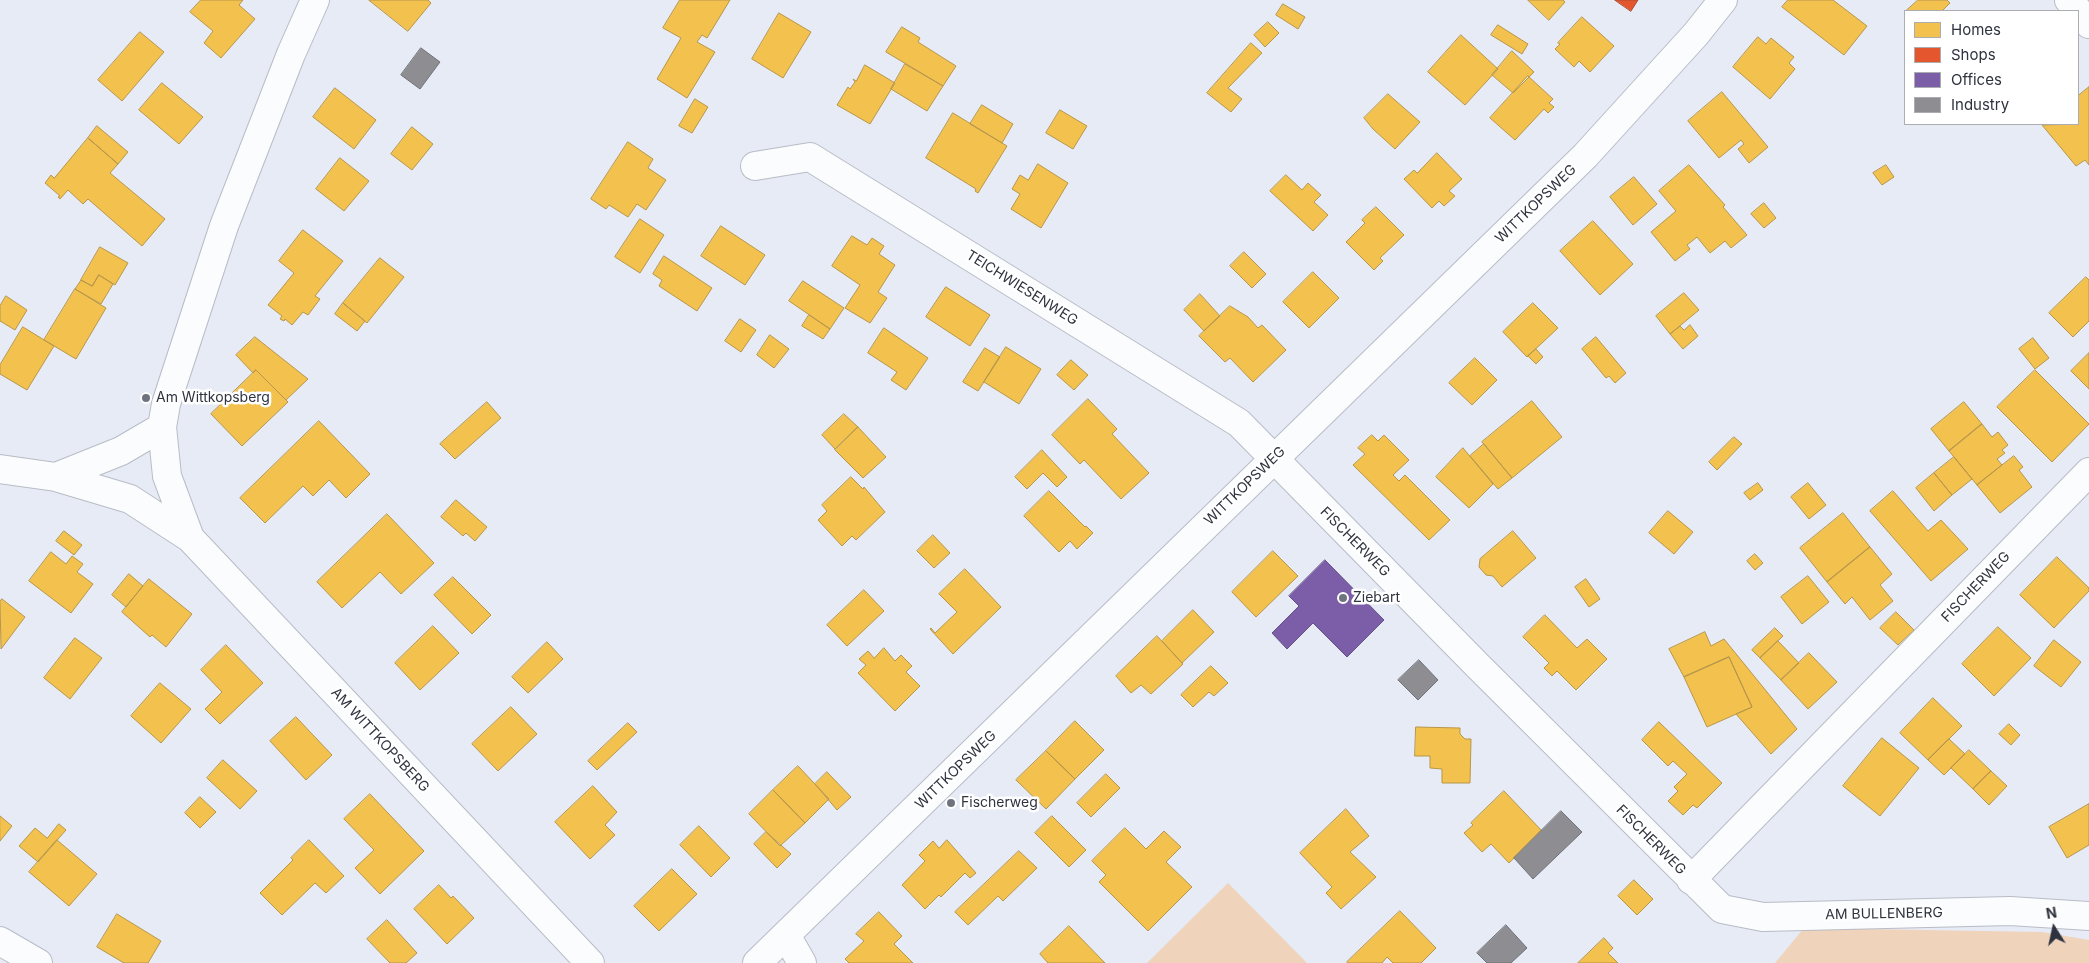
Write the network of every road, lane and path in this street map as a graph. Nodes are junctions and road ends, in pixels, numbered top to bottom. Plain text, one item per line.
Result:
1 (315, 0) edge
2 (1723, 0) edge
3 (2069, 0) edge
4 (2077, 10) edge
5 (2079, 12) edge
6 (2089, 24) edge
7 (755, 166) dead end
8 (162, 427) junction
9 (1273, 459) junction
10 (0, 469) edge
11 (2089, 472) edge
12 (56, 476) junction
13 (190, 538) junction
14 (1691, 880) junction
15 (2089, 916) edge
16 (786, 935) junction
17 (0, 940) edge
18 (38, 963) edge
19 (590, 963) edge
20 (757, 963) edge
21 (802, 963) edge

1 - 8 street, AM WITTKOPSBERG
2 - 9 street, WITTKOPSWEG
3 - 4 street
5 - 6 street
7 - 9 street, TEICHWIESENWEG
8 - 12 street
8 - 13 street, AM WITTKOPSBERG
9 - 14 street, FISCHERWEG
9 - 16 street, WITTKOPSWEG
10 - 12 street
11 - 14 street, FISCHERWEG
12 - 13 street
13 - 19 street, AM WITTKOPSBERG
14 - 15 street, AM BULLENBERG
16 - 20 street, WITTKOPSWEG
16 - 21 street
17 - 18 street

